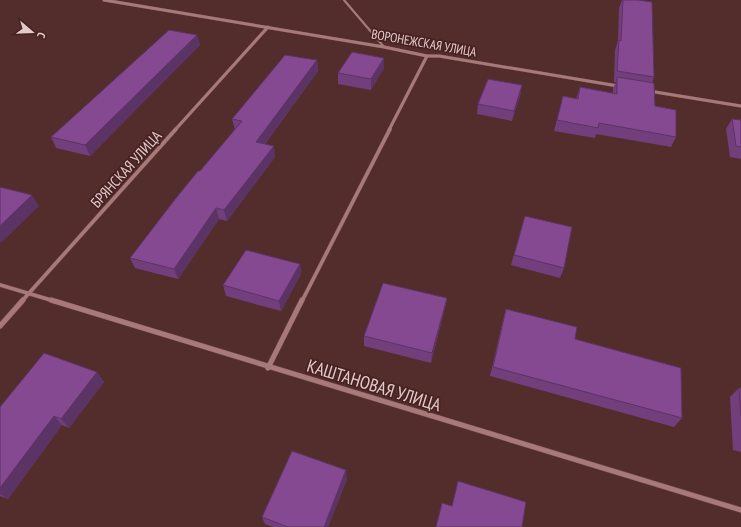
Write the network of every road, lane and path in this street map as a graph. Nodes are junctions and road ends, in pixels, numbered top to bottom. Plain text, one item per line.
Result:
1 (104, 0) edge
2 (344, 0) edge
3 (268, 27) junction
4 (384, 47) junction
5 (427, 56) junction
6 (626, 87) edge
7 (641, 90) edge
8 (741, 106) edge
9 (0, 285) edge
10 (28, 294) junction
11 (0, 326) edge
12 (268, 368) junction
13 (741, 510) edge

1 - 3 street, ВОРОНЕЖСКАЯ УЛИЦА
2 - 4 lane
3 - 4 street, ВОРОНЕЖСКАЯ УЛИЦА
3 - 10 street, БРЯНСКАЯ УЛИЦА
4 - 5 street, ВОРОНЕЖСКАЯ УЛИЦА
5 - 6 street, ВОРОНЕЖСКАЯ УЛИЦА
5 - 12 street
7 - 8 street
9 - 10 street, КАШТАНОВАЯ УЛИЦА
10 - 11 street, БРЯНСКАЯ УЛИЦА
10 - 12 street, КАШТАНОВАЯ УЛИЦА
12 - 13 street, КАШТАНОВАЯ УЛИЦА

